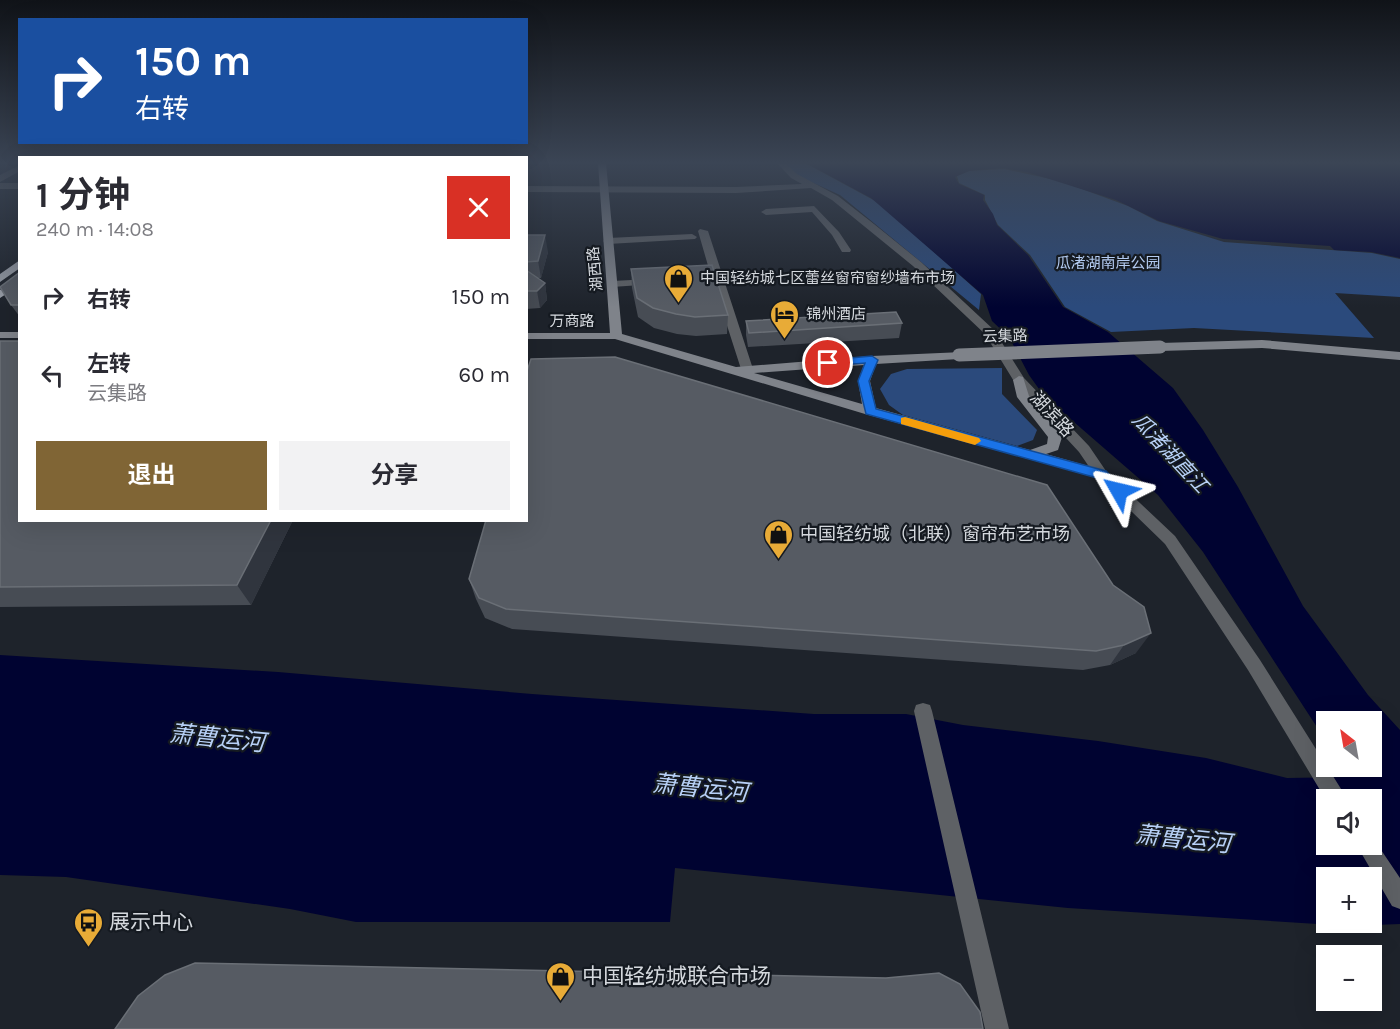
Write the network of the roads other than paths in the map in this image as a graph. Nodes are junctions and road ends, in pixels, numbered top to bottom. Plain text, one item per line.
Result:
1 (605, 211) edge
2 (782, 211) edge
3 (816, 211) edge
4 (852, 211) edge
5 (766, 212) dead end
6 (703, 231) dead end
7 (692, 237) dead end
8 (608, 241) junction
9 (846, 250) dead end
10 (18, 265) edge
11 (0, 279) edge
12 (717, 279) junction
13 (18, 281) edge
14 (682, 281) edge
15 (658, 282) edge
16 (612, 284) junction
17 (0, 296) edge
18 (0, 335) edge
19 (18, 335) edge
20 (528, 336) edge
21 (616, 336) junction
22 (1400, 356) edge
23 (872, 360) junction
24 (747, 369) junction
25 (728, 370) junction
26 (1019, 380) junction
27 (870, 411) junction
28 (1027, 456) junction
29 (1101, 474) junction
30 (923, 711) dead end
31 (1331, 789) edge
32 (1373, 855) edge
33 (1400, 898) edge
34 (997, 1029) edge

1 - 8 street, 湖西路
2 - 5 street
3 - 9 street
4 - 26 street, 湖滨路
6 - 12 street
7 - 8 street
8 - 16 street, 湖西路
10 - 11 main road
12 - 14 street
12 - 24 street
13 - 17 main road
15 - 16 street
16 - 21 street, 湖西路
18 - 19 street
20 - 21 street, 万商路
21 - 25 street, 云集路
22 - 23 street, 云集路, bridge
23 - 24 street, 云集路
23 - 27 street
24 - 25 street, 云集路
25 - 27 street
26 - 28 street
26 - 29 street, 湖滨路
27 - 28 street
28 - 29 street
29 - 31 street, 湖滨路
30 - 34 street
32 - 33 street

